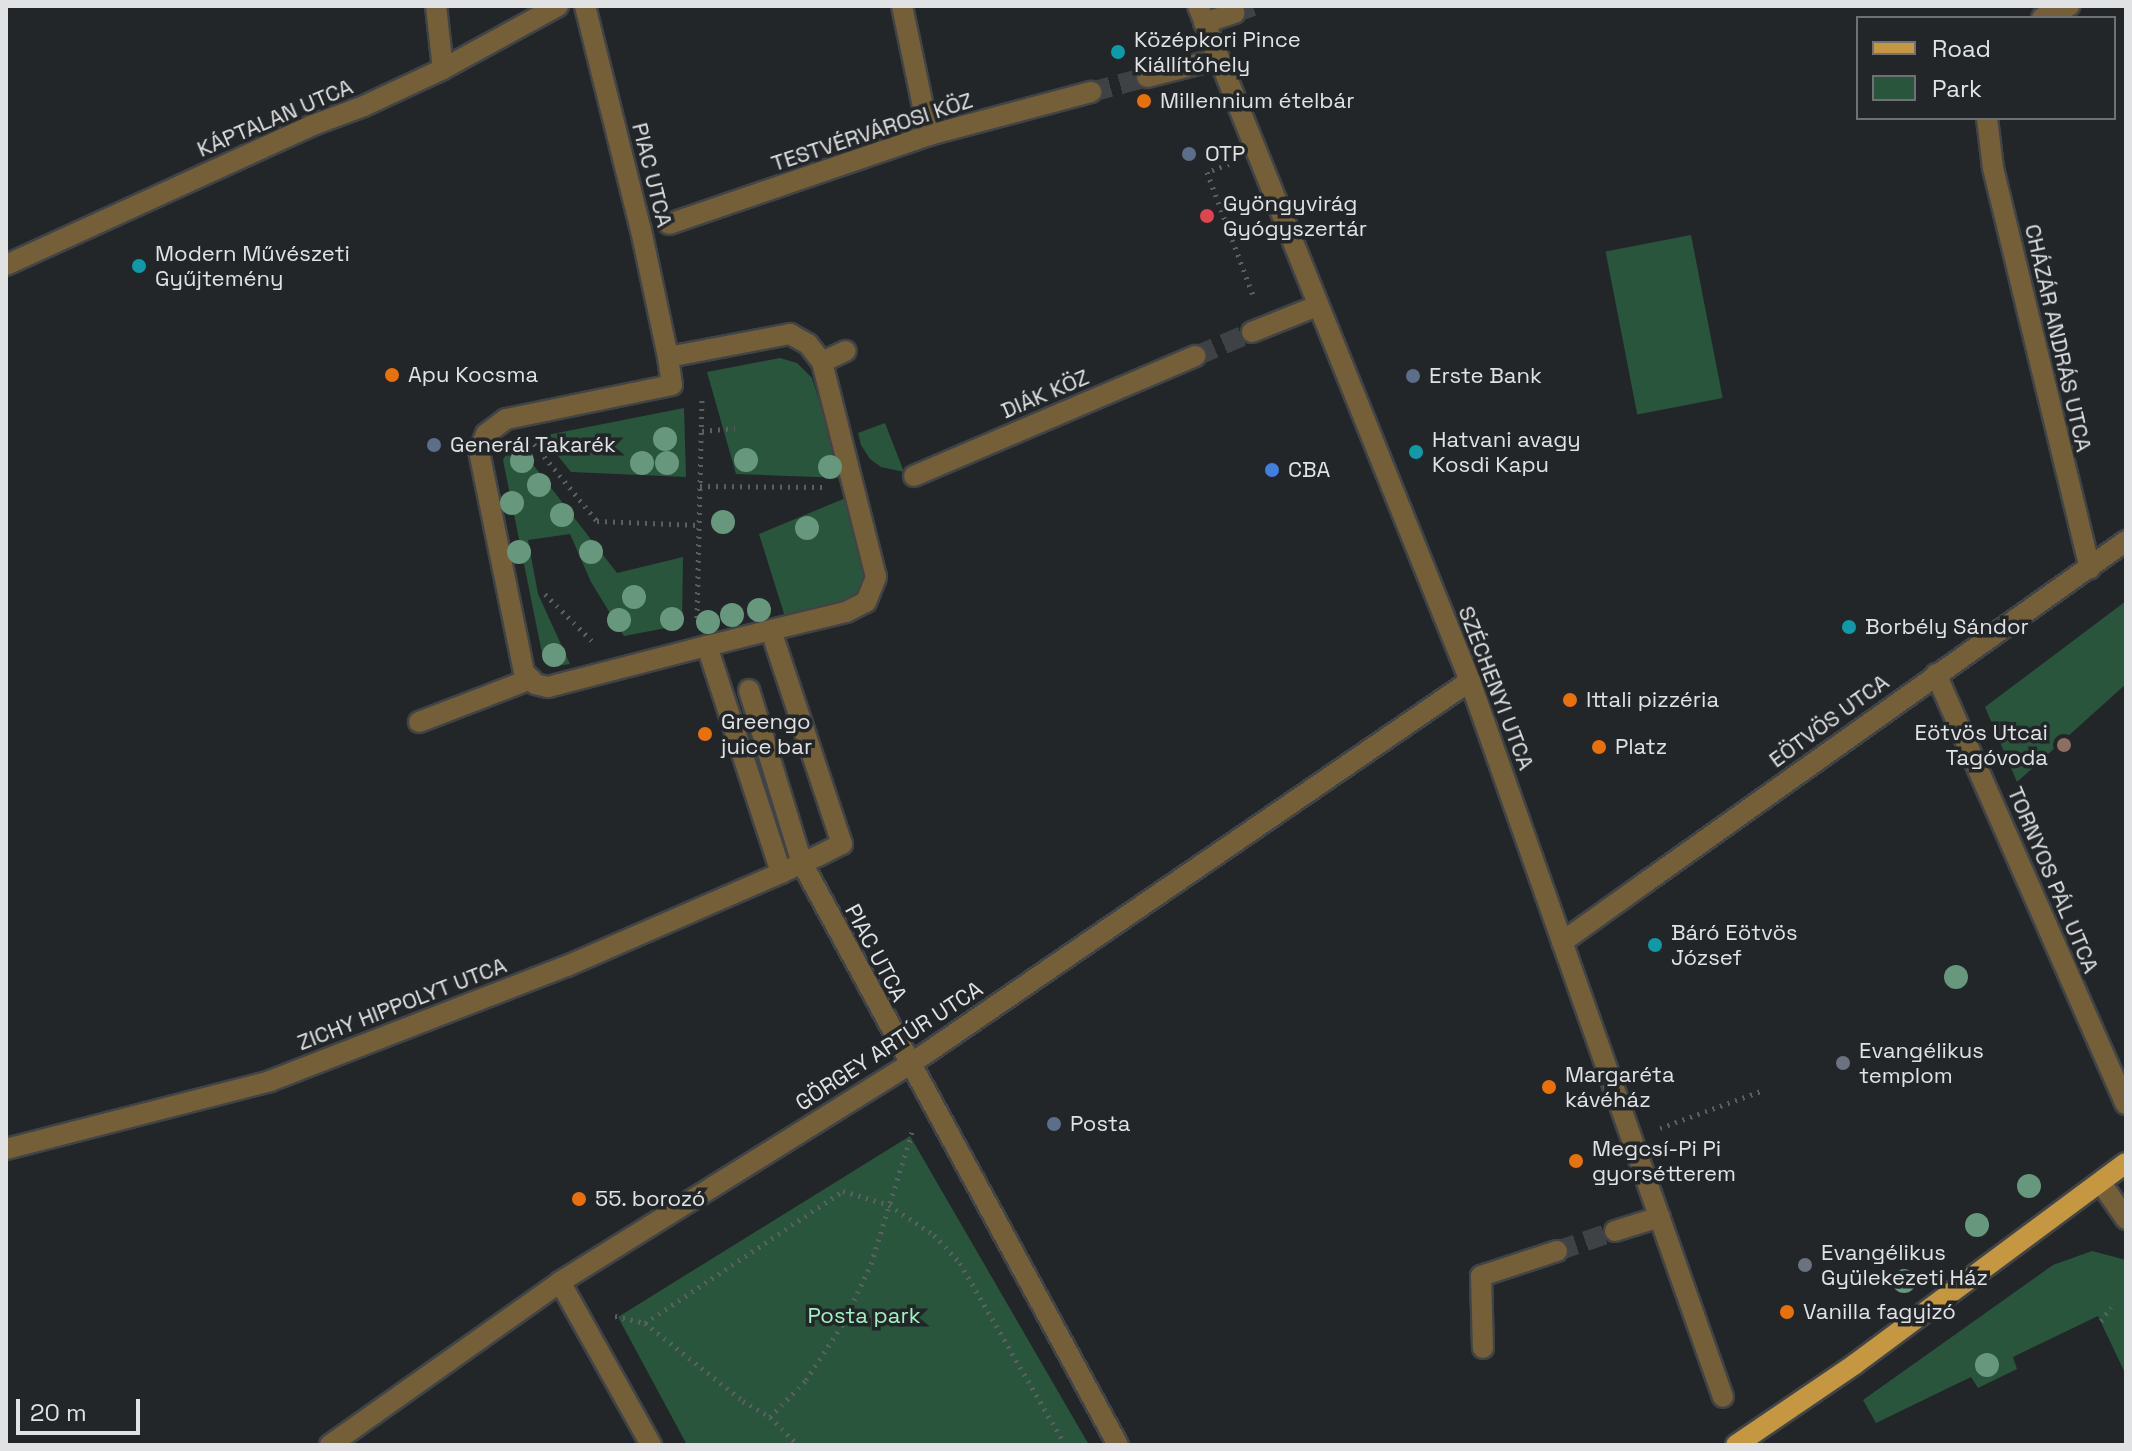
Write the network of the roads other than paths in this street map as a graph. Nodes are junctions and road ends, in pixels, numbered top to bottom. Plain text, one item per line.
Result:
1 (436, 6) edge
2 (558, 6) edge
3 (585, 6) edge
4 (902, 6) edge
5 (2069, 6) edge
6 (1234, 13) dead end
7 (1201, 15) edge
8 (2046, 16) edge
9 (1218, 59) junction
10 (443, 69) junction
11 (1147, 77) tunnel mouth
12 (1091, 92) tunnel mouth
13 (1987, 120) edge
14 (929, 135) junction
15 (669, 224) dead end
16 (6, 265) edge
17 (1317, 306) junction
18 (1252, 332) tunnel mouth
19 (846, 351) dead end
20 (1196, 356) tunnel mouth
21 (668, 357) junction
22 (822, 362) junction
23 (914, 476) dead end
24 (2126, 541) edge
25 (2090, 568) junction
26 (771, 630) junction
27 (702, 648) junction
28 (1936, 674) junction
29 (531, 679) junction
30 (1470, 681) junction
31 (749, 690) dead end
32 (419, 722) dead end
33 (802, 863) junction
34 (781, 873) junction
35 (1562, 942) junction
36 (909, 1065) junction
37 (2126, 1104) edge
38 (6, 1149) edge
39 (2126, 1163) edge
40 (2101, 1183) junction
41 (1660, 1217) junction
42 (2126, 1219) edge
43 (1615, 1231) tunnel mouth
44 (1557, 1251) tunnel mouth
45 (560, 1282) junction
46 (1483, 1348) dead end
47 (1723, 1397) dead end
48 (330, 1445) edge
49 (651, 1445) edge
50 (1118, 1445) edge
51 (1736, 1445) edge

1 - 10 street
2 - 10 street, KÁPTALAN UTCA
3 - 21 street, PIAC UTCA
4 - 14 street
5 - 8 street
6 - 7 street
7 - 9 street, SZÉCHENYI UTCA
9 - 11 street
9 - 17 street, SZÉCHENYI UTCA
10 - 16 street, KÁPTALAN UTCA
12 - 14 street, TESTVÉRVÁROSI KÖZ
13 - 25 street, CHÁZÁR ANDRÁS UTCA
14 - 15 street, TESTVÉRVÁROSI KÖZ
17 - 18 street
17 - 30 street, SZÉCHENYI UTCA
19 - 22 street
20 - 23 street, DIÁK KÖZ
21 - 22 street
21 - 29 street
22 - 26 street
24 - 25 street, EÖTVÖS UTCA
25 - 28 street, EÖTVÖS UTCA
26 - 27 street
26 - 33 street, ZICHY HIPPOLYT UTCA
27 - 29 street
27 - 34 street
28 - 35 street, EÖTVÖS UTCA
28 - 37 street, TORNYOS PÁL UTCA
29 - 32 street
30 - 35 street, SZÉCHENYI UTCA
30 - 36 street, GÖRGEY ARTÚR UTCA
31 - 33 street, PIAC UTCA
33 - 34 street, ZICHY HIPPOLYT UTCA
33 - 36 street, PIAC UTCA
34 - 38 street, ZICHY HIPPOLYT UTCA
35 - 41 street, SZÉCHENYI UTCA
36 - 45 street, GÖRGEY ARTÚR UTCA
36 - 50 street
39 - 40 main road
40 - 42 street
40 - 51 main road
41 - 43 street
41 - 47 street, SZÉCHENYI UTCA
44 - 46 street
45 - 48 street, GÖRGEY ARTÚR UTCA
45 - 49 street

